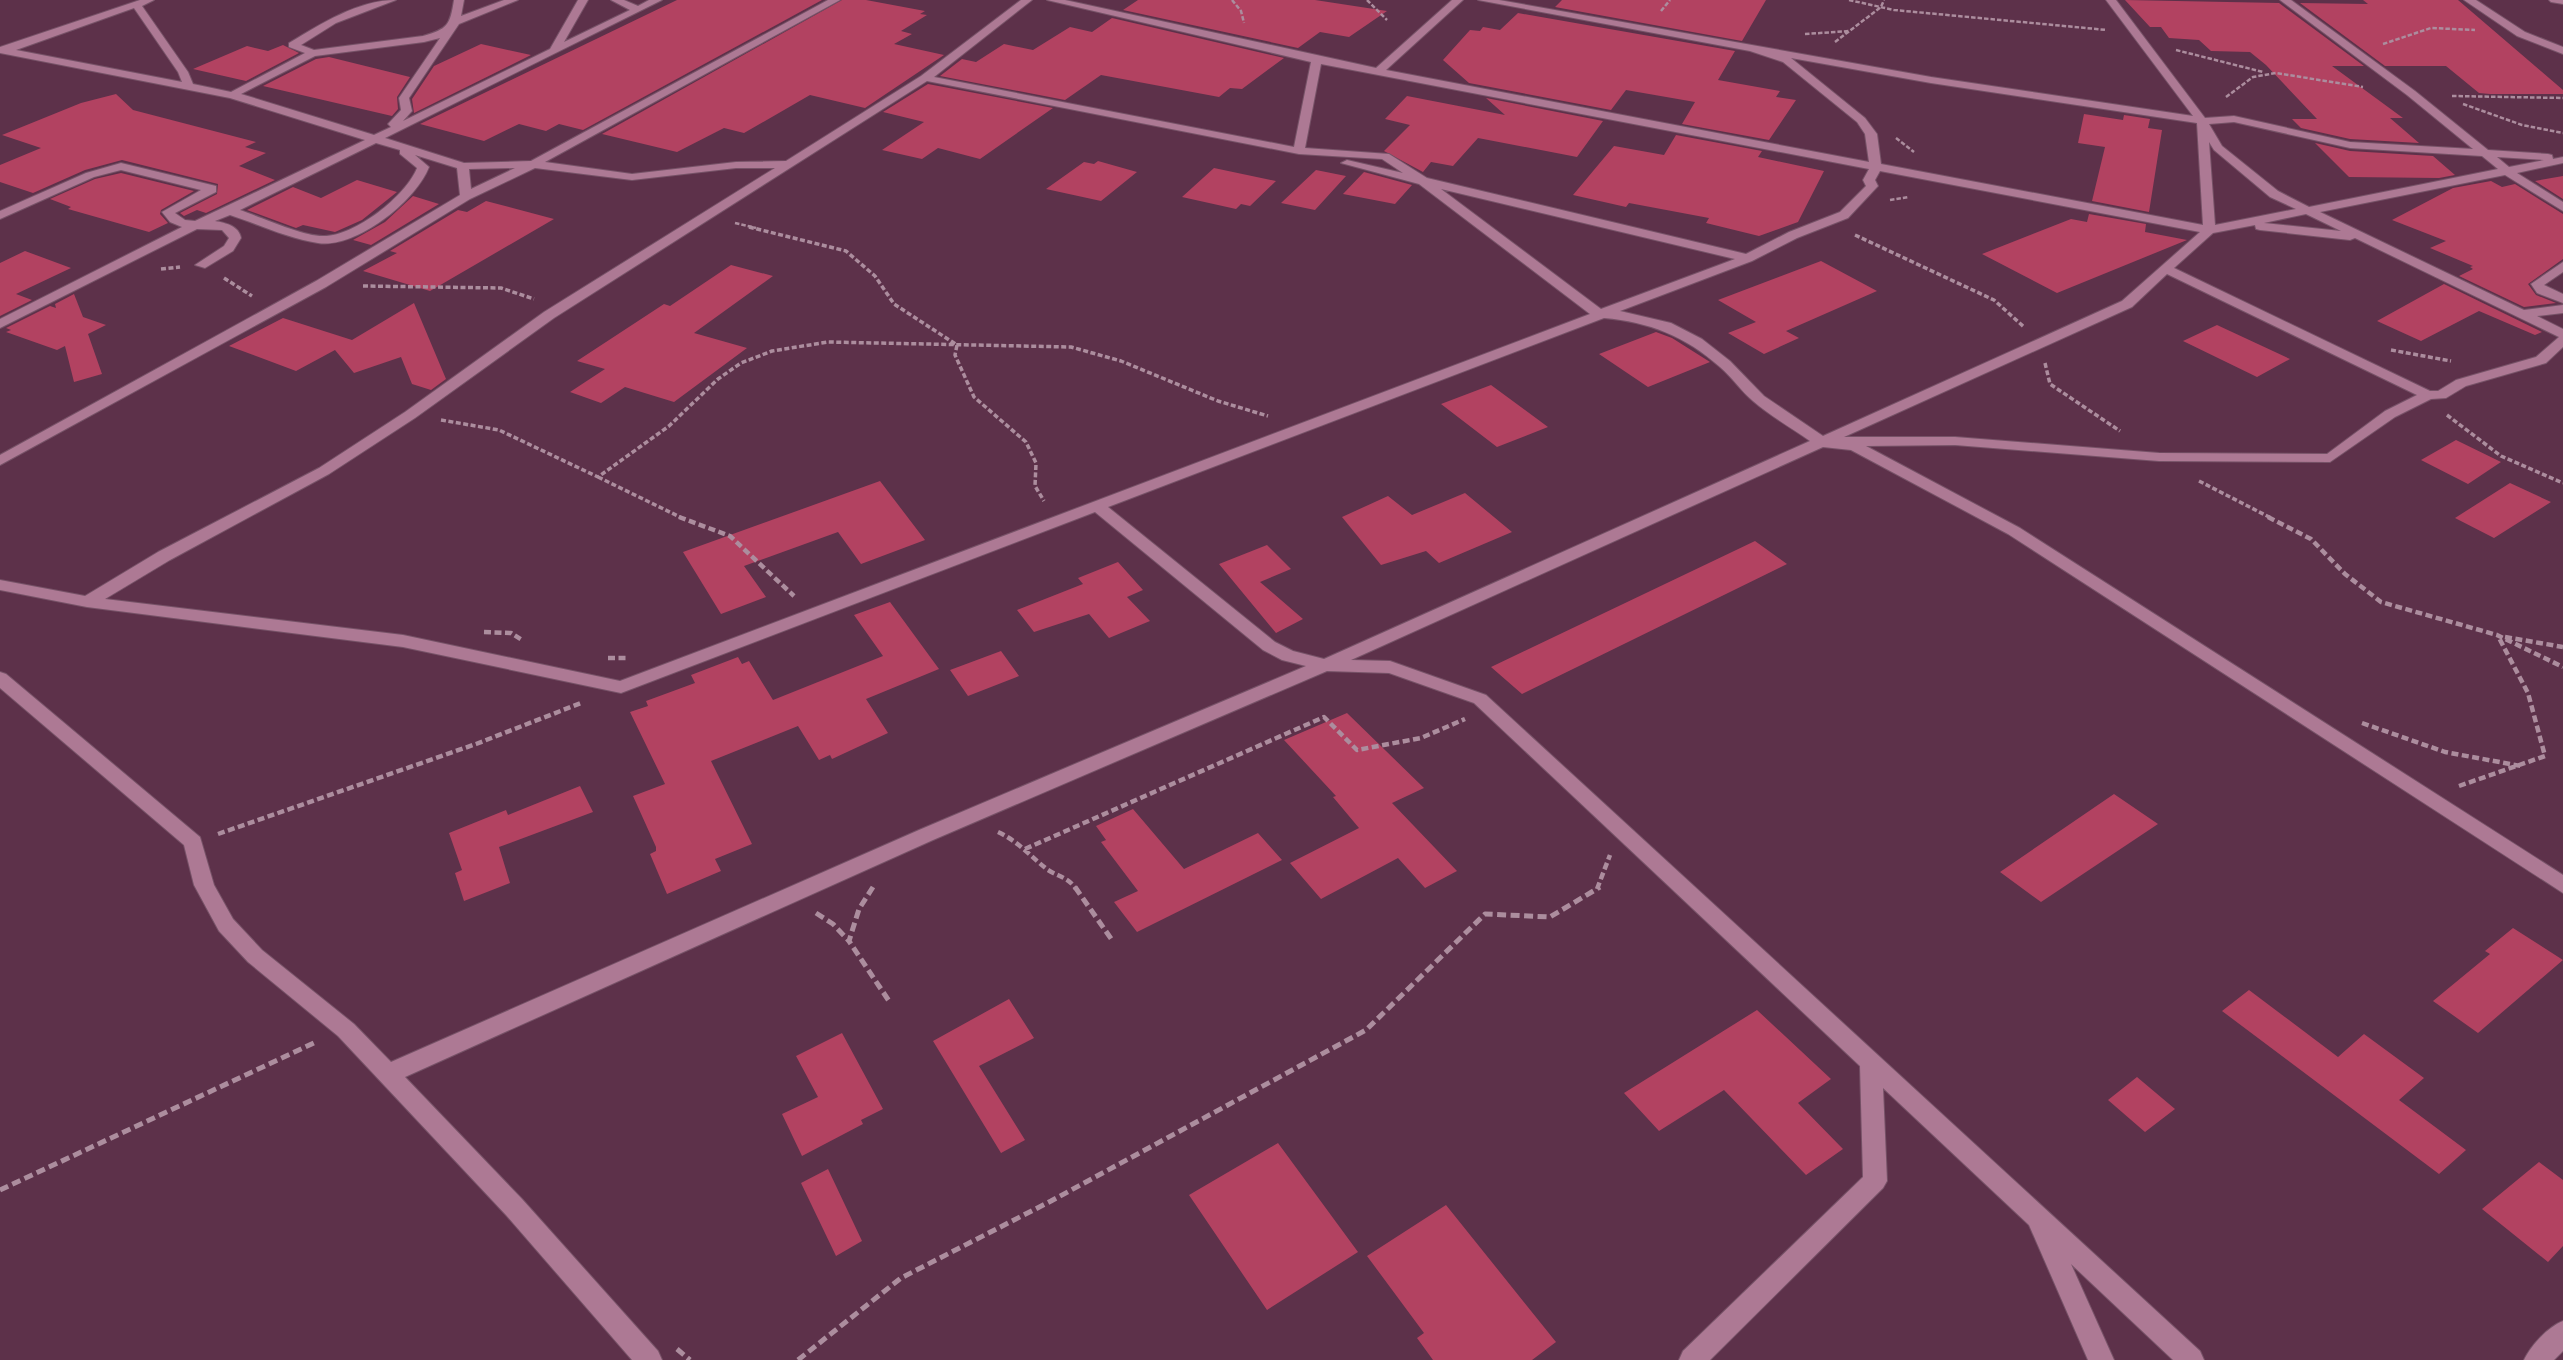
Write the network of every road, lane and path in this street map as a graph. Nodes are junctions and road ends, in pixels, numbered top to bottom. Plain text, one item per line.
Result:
1 (149, 0) edge
2 (391, 0) edge
3 (459, 0) edge
4 (513, 0) edge
5 (583, 0) edge
6 (615, 0) edge
7 (657, 0) edge
8 (835, 0) edge
9 (1027, 0) edge
10 (1052, 0) edge
11 (1367, 0) edge
12 (1458, 0) edge
13 (1483, 0) edge
14 (1849, 0) edge
15 (1884, 0) edge
16 (2111, 0) edge
17 (2285, 0) edge
18 (2469, 0) edge
19 (2554, 0) edge
20 (2563, 1) edge
21 (136, 4) junction
22 (1881, 7) junction
23 (639, 10) junction
24 (1387, 20) dead end
25 (456, 22) junction
26 (2132, 28) junction
27 (2522, 34) junction
28 (2144, 45) junction
29 (1752, 48) junction
30 (2349, 48) junction
31 (555, 49) junction
32 (1, 51) edge
33 (2563, 51) edge
34 (313, 53) junction
35 (1815, 58) junction
36 (1317, 60) junction
37 (1378, 72) junction
38 (2267, 73) junction
39 (925, 78) junction
40 (188, 85) junction
41 (2411, 93) junction
42 (2431, 94) junction
43 (232, 95) junction
44 (2563, 98) edge
45 (2202, 121) junction
46 (2563, 133) edge
47 (374, 138) junction
48 (393, 145) junction
49 (1276, 148) junction
50 (1299, 151) junction
51 (2483, 152) junction
52 (2563, 159) edge
53 (533, 164) junction
54 (789, 164) junction
55 (463, 166) junction
56 (1876, 167) junction
57 (2507, 172) junction
58 (1419, 178) junction
59 (466, 196) junction
60 (2563, 207) edge
61 (2312, 210) junction
62 (229, 211) junction
63 (0, 215) edge
64 (708, 217) junction
65 (2243, 224) junction
66 (192, 226) junction
67 (2209, 230) junction
68 (2384, 246) junction
69 (1748, 258) junction
70 (201, 265) dead end
71 (2563, 266) edge
72 (2166, 269) junction
73 (321, 284) junction
74 (2563, 299) edge
75 (2563, 309) edge
76 (0, 311) edge
77 (1597, 313) junction
78 (2522, 314) junction
79 (16, 315) junction
80 (549, 315) junction
81 (0, 324) edge
82 (2563, 334) edge
83 (2563, 340) edge
84 (957, 345) junction
85 (2350, 357) junction
86 (2500, 372) junction
87 (2434, 395) junction
88 (410, 415) junction
89 (1310, 424) junction
90 (1821, 442) junction
91 (0, 461) edge
92 (598, 477) junction
93 (2563, 483) edge
94 (1095, 504) junction
95 (1055, 520) junction
96 (0, 585) edge
97 (87, 602) junction
98 (832, 607) junction
99 (2563, 647) edge
100 (1325, 664) junction
101 (0, 678) edge
102 (621, 687) junction
103 (1490, 708) junction
104 (2453, 787) dead end
105 (986, 827) dead end
106 (1618, 828) junction
107 (193, 842) junction
108 (1025, 849) junction
109 (878, 879) dead end
110 (2563, 886) edge
111 (779, 900) junction
112 (1112, 940) dead end
113 (849, 941) junction
114 (889, 1001) dead end
115 (346, 1030) junction
116 (1871, 1063) junction
117 (388, 1074) junction
118 (0, 1190) edge
119 (2037, 1216) junction
120 (2563, 1333) edge
121 (649, 1360) edge
122 (798, 1360) edge
123 (1692, 1360) edge
124 (2101, 1360) edge
125 (2192, 1360) edge
126 (2537, 1360) edge

1 - 21 street
2 - 34 street
3 - 25 street
4 - 25 street
5 - 31 street
6 - 23 street
7 - 23 street
8 - 53 street
9 - 39 street
10 - 36 street
11 - 24 path
12 - 37 street
13 - 29 street
14 - 22 path
15 - 22 path
16 - 26 street
17 - 30 street
18 - 27 street
19 - 20 street
21 - 32 street
21 - 40 street
22 - 26 path
22 - 35 path
23 - 31 street
25 - 34 street
25 - 47 street
26 - 28 street
27 - 30 path
27 - 33 street
28 - 38 path
28 - 45 street
29 - 35 street
29 - 56 street
30 - 41 street
31 - 47 street
32 - 40 street
34 - 43 street
35 - 45 street
36 - 37 street
36 - 50 street
37 - 56 street
38 - 41 path
38 - 45 path
39 - 49 street
39 - 54 street
40 - 43 street
41 - 42 path
41 - 51 street
42 - 44 path
42 - 46 path
43 - 47 street
45 - 51 street
45 - 61 street
45 - 67 street
47 - 48 street
47 - 62 street
48 - 55 street
48 - 62 street
49 - 50 street
49 - 58 street
50 - 58 street
51 - 52 street
51 - 57 street
52 - 57 street
53 - 54 street
53 - 55 street
53 - 59 street
54 - 64 street
55 - 59 street
56 - 67 street
56 - 69 street
57 - 60 street
57 - 61 street
58 - 69 street
58 - 77 street
59 - 73 street
61 - 65 street
61 - 68 street
62 - 66 street
63 - 66 street
64 - 80 street
64 - 84 path
65 - 67 street
65 - 68 street
66 - 70 street
66 - 79 street
67 - 72 street
68 - 78 street
69 - 77 street
71 - 74 street
72 - 85 street
72 - 90 street
73 - 80 path
73 - 91 street
75 - 78 street
76 - 79 street
77 - 89 street
77 - 90 street
78 - 82 street
79 - 81 street
80 - 88 street
83 - 86 street
84 - 89 path
84 - 92 path
84 - 95 path
85 - 86 path
85 - 87 street
86 - 87 street
87 - 90 street
87 - 93 path
88 - 92 path
88 - 97 street
89 - 94 street
90 - 100 street
90 - 110 street
92 - 98 path
94 - 95 street
94 - 100 street
95 - 98 street
96 - 97 street
97 - 102 street
98 - 102 street
99 - 104 path
100 - 103 street
100 - 111 street
101 - 107 street
102 - 107 path
103 - 106 street
103 - 108 path
105 - 108 path
106 - 116 street
106 - 122 path
107 - 115 street
108 - 112 path
109 - 113 path
111 - 113 path
111 - 117 street
113 - 114 path
115 - 117 street
115 - 118 path
116 - 119 street
116 - 123 street
117 - 121 street
119 - 124 street
119 - 125 street
120 - 126 street

